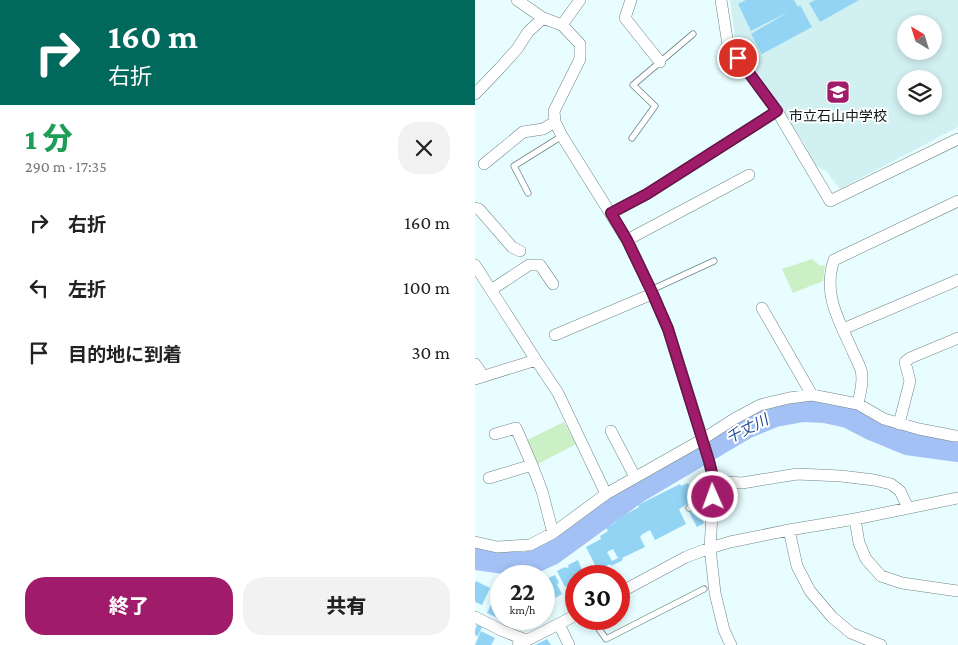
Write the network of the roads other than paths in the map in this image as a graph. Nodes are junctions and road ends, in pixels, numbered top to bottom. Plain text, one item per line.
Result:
1 (517, 0) edge
2 (580, 0) edge
3 (631, 0) edge
4 (721, 0) edge
5 (543, 18) junction
6 (562, 25) junction
7 (693, 34) dead end
8 (660, 62) junction
9 (475, 94) edge
10 (777, 111) junction
11 (555, 122) junction
12 (562, 136) junction
13 (632, 138) dead end
14 (958, 139) edge
15 (483, 164) dead end
16 (749, 175) dead end
17 (528, 193) dead end
18 (958, 202) edge
19 (475, 208) edge
20 (611, 213) junction
21 (627, 240) junction
22 (520, 251) dead end
23 (714, 261) dead end
24 (475, 265) edge
25 (958, 280) edge
26 (553, 284) dead end
27 (491, 290) junction
28 (651, 292) junction
29 (762, 308) dead end
30 (843, 329) junction
31 (555, 335) dead end
32 (958, 338) edge
33 (536, 360) junction
34 (475, 364) edge
35 (478, 378) edge
36 (812, 395) junction
37 (858, 404) junction
38 (899, 424) junction
39 (611, 431) dead end
40 (495, 434) dead end
41 (958, 436) edge
42 (704, 443) junction
43 (532, 465) junction
44 (635, 477) junction
45 (489, 478) dead end
46 (714, 481) junction
47 (606, 494) junction
48 (713, 497) junction
49 (958, 498) edge
50 (689, 508) dead end
51 (908, 508) junction
52 (855, 519) junction
53 (789, 530) junction
54 (553, 533) junction
55 (475, 542) edge
56 (710, 548) junction
57 (630, 586) edge
58 (704, 589) dead end
59 (958, 591) edge
60 (475, 617) edge
61 (565, 621) edge
62 (559, 624) junction
63 (630, 627) edge
64 (600, 630) edge
65 (624, 630) edge
66 (522, 643) edge
67 (569, 645) edge
68 (731, 645) edge
69 (881, 645) edge

1 - 5 street
2 - 6 street
3 - 8 street
4 - 10 street
5 - 6 street
5 - 9 street
6 - 11 street
7 - 8 lane
8 - 13 lane
10 - 14 street
10 - 20 street
11 - 12 street
11 - 15 street
12 - 17 lane
12 - 20 street
16 - 21 street
18 - 30 street
19 - 22 street
20 - 21 street
21 - 28 street
23 - 28 lane
24 - 27 street
25 - 30 street
26 - 27 street
27 - 33 street
28 - 31 street
28 - 42 street
29 - 36 street
30 - 37 street
32 - 38 street
33 - 35 street
33 - 47 street
34 - 35 street
36 - 37 street
36 - 42 street
37 - 38 street
38 - 41 street
39 - 44 street
40 - 43 street
42 - 44 street
42 - 46 street
43 - 45 street
43 - 54 street
44 - 47 street
46 - 48 street
46 - 51 street
47 - 54 street
48 - 50 lane
48 - 56 street
49 - 51 street
51 - 52 street
52 - 53 street
52 - 59 street
53 - 56 street
53 - 69 street
54 - 55 street
56 - 57 street
56 - 68 street
58 - 63 lane
60 - 66 street
61 - 62 street
62 - 66 street
62 - 67 street
64 - 65 lane

